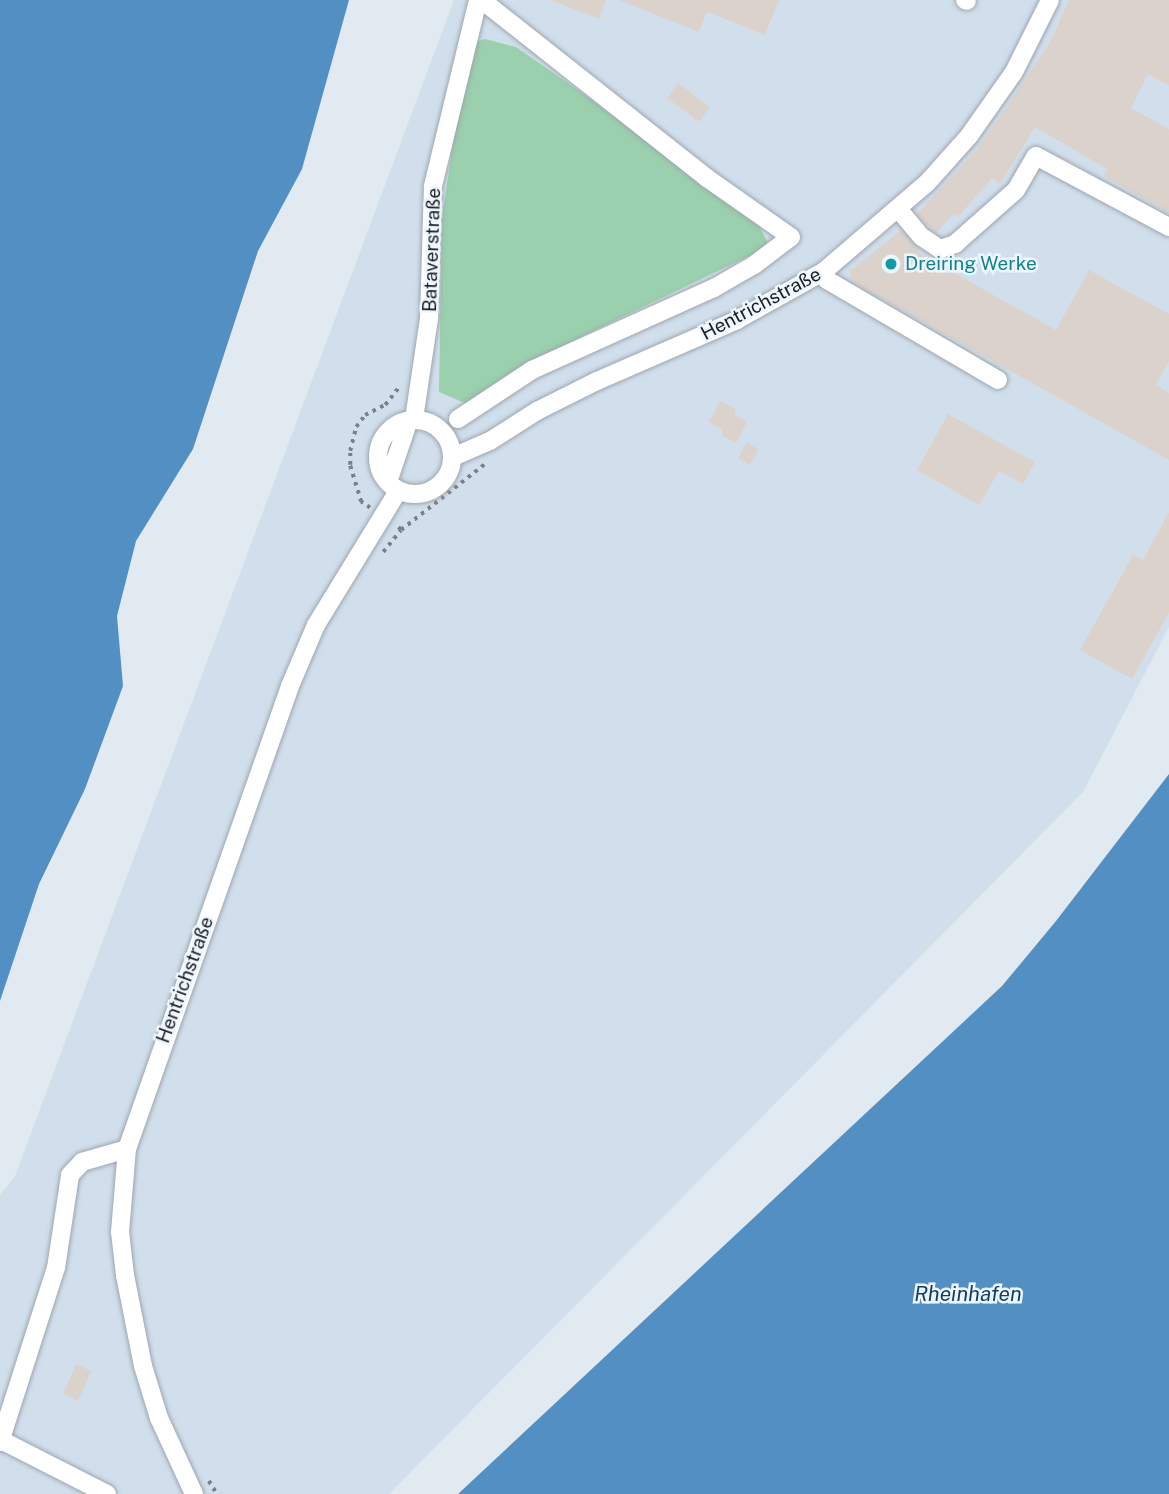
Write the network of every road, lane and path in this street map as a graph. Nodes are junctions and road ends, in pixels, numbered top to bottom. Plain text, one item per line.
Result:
1 (480, 0) edge
2 (1050, 0) edge
3 (898, 210) junction
4 (1169, 227) edge
5 (823, 272) junction
6 (998, 380) dead end
7 (458, 419) dead end
8 (412, 420) junction
9 (453, 457) junction
10 (393, 487) junction
11 (127, 1149) junction
12 (0, 1441) edge
13 (107, 1494) edge
14 (194, 1494) edge

1 - 7 street, Bataverstraße
1 - 8 street, Bataverstraße
2 - 3 street, Hentrichstraße
3 - 4 street
3 - 5 street, Hentrichstraße
5 - 6 street
5 - 9 street, Hentrichstraße
8 - 9 street
8 - 10 street
9 - 10 street
10 - 11 street, Hentrichstraße
11 - 12 street
11 - 14 street, Hentrichstraße
12 - 13 street

